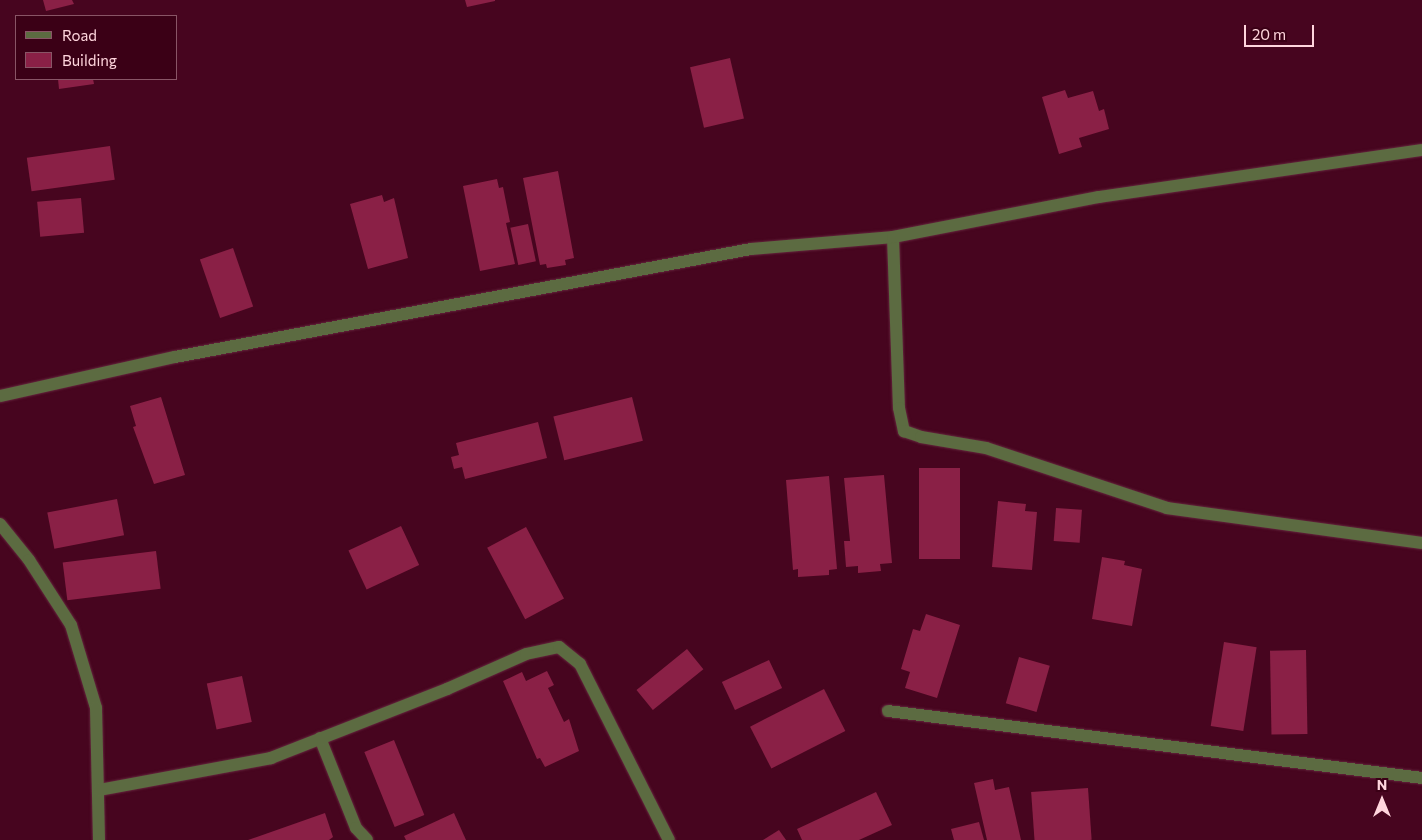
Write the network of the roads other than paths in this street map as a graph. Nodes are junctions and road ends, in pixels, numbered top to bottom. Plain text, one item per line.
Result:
1 (1422, 150) edge
2 (893, 237) junction
3 (0, 396) edge
4 (0, 524) edge
5 (1422, 544) edge
6 (888, 711) dead end
7 (320, 738) junction
8 (1422, 778) edge
9 (99, 790) junction
10 (100, 840) edge
11 (366, 840) edge
12 (669, 840) edge

1 - 2 street
2 - 3 street
2 - 5 street
4 - 9 street
6 - 8 street
7 - 9 street
7 - 11 street
7 - 12 street
9 - 10 street

